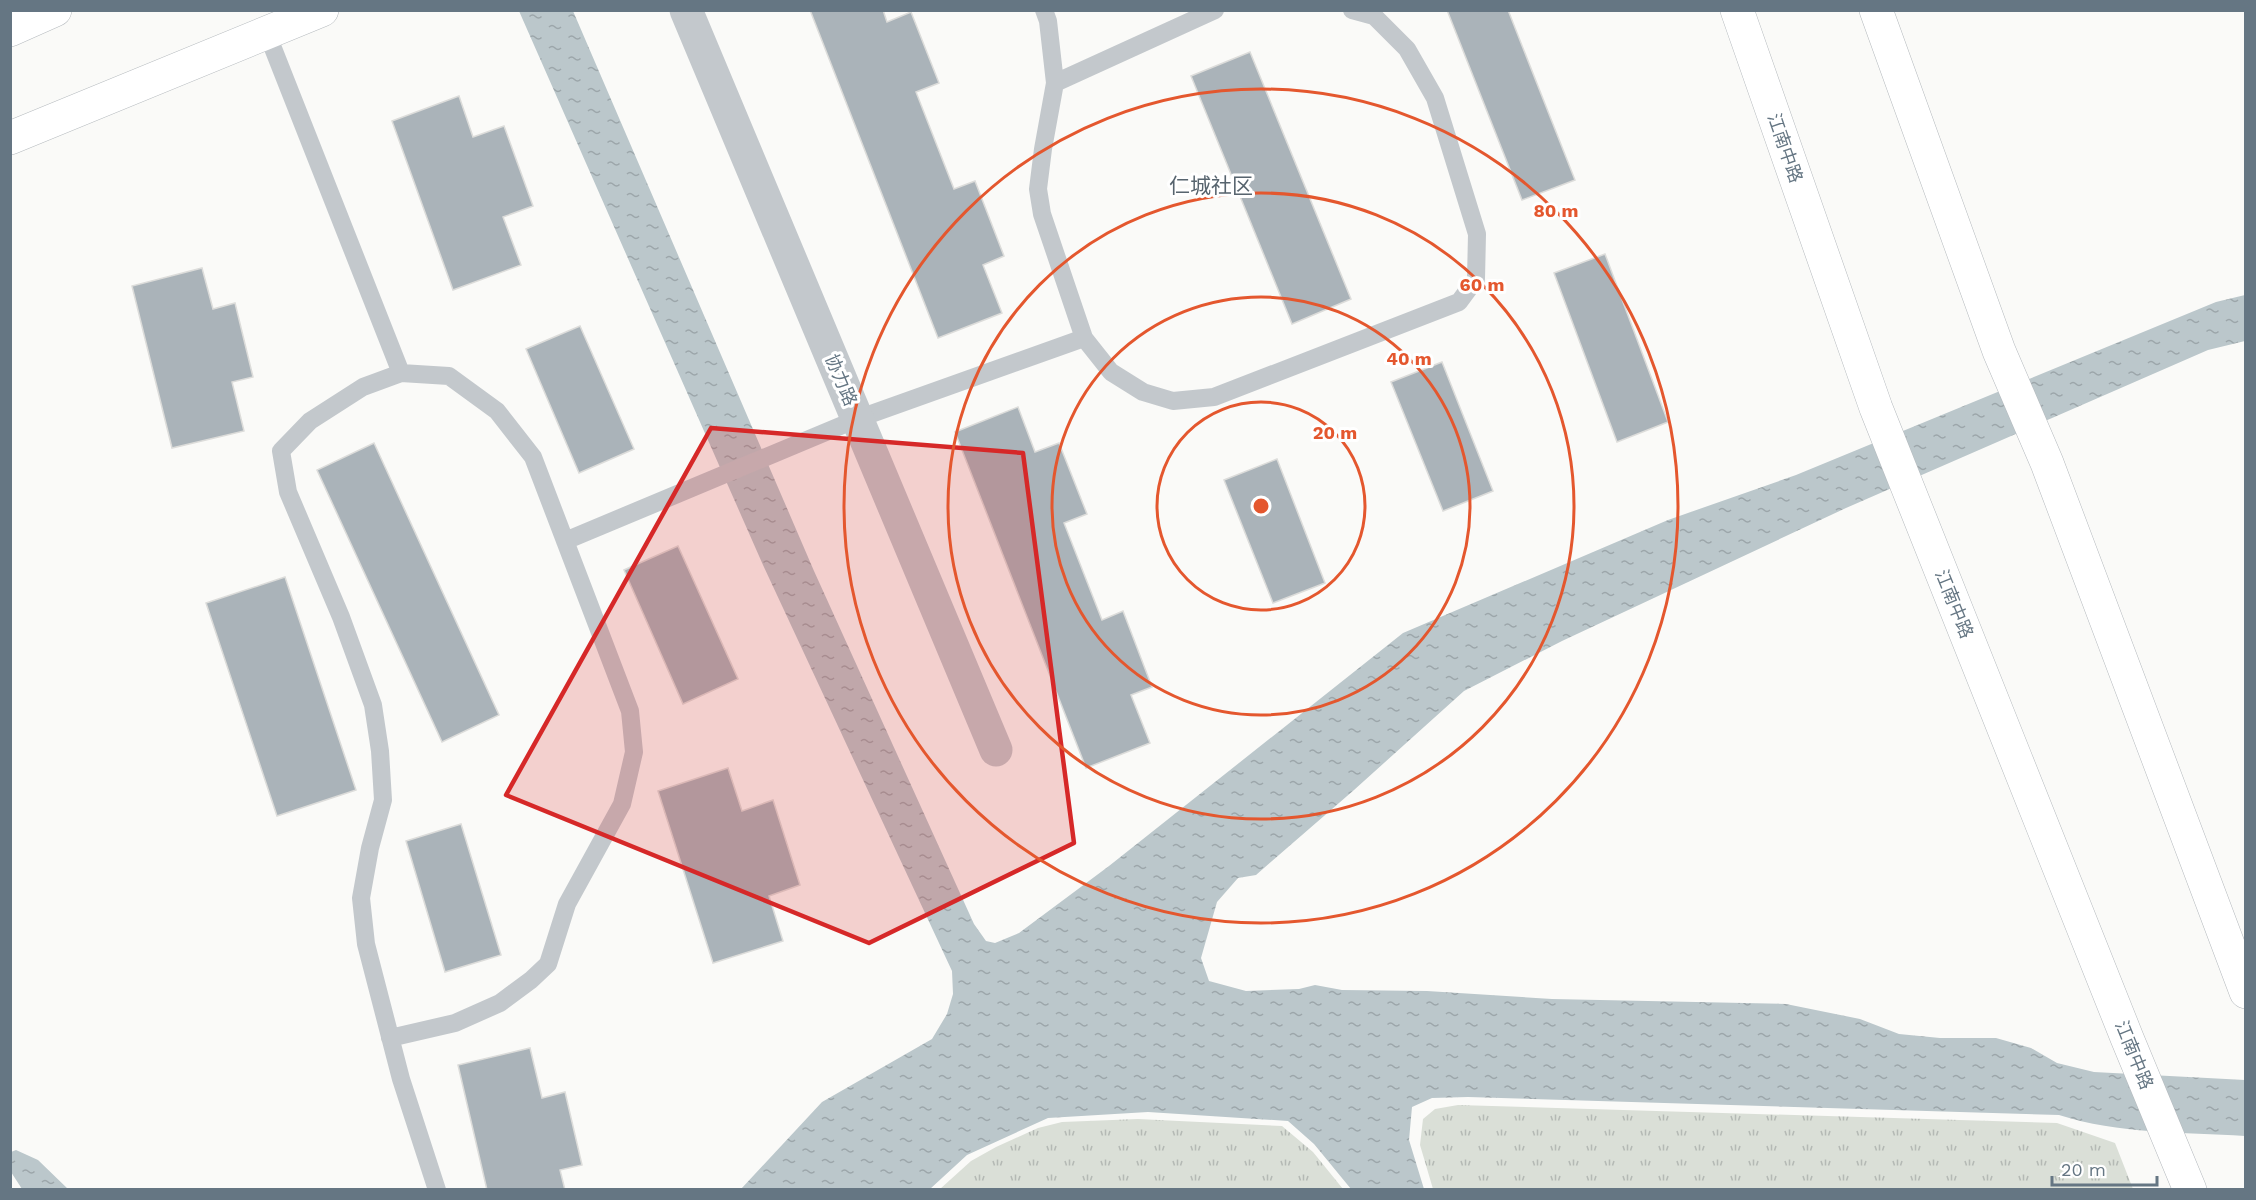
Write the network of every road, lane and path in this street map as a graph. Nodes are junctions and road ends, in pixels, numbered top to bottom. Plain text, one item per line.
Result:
1 (55, 10) edge
2 (322, 10) edge
3 (686, 10) edge
4 (1044, 10) edge
5 (1215, 10) edge
6 (1352, 10) edge
7 (1737, 10) edge
8 (1876, 10) edge
9 (10, 30) edge
10 (267, 33) junction
11 (1055, 83) junction
12 (10, 138) edge
13 (1084, 338) junction
14 (400, 373) junction
15 (857, 419) junction
16 (565, 541) junction
17 (996, 750) dead end
18 (2246, 992) edge
19 (390, 1038) junction
20 (437, 1190) edge
21 (2190, 1190) edge

1 - 9 main road
2 - 10 main road
3 - 15 street, 协力路
4 - 11 lane
5 - 11 lane
6 - 13 lane
7 - 21 main road, 江南中路
8 - 18 main road
10 - 12 main road
10 - 14 lane
11 - 13 lane
13 - 15 lane
14 - 16 lane
14 - 19 lane
15 - 16 lane
15 - 17 street, 协力路
16 - 19 lane
19 - 20 lane

